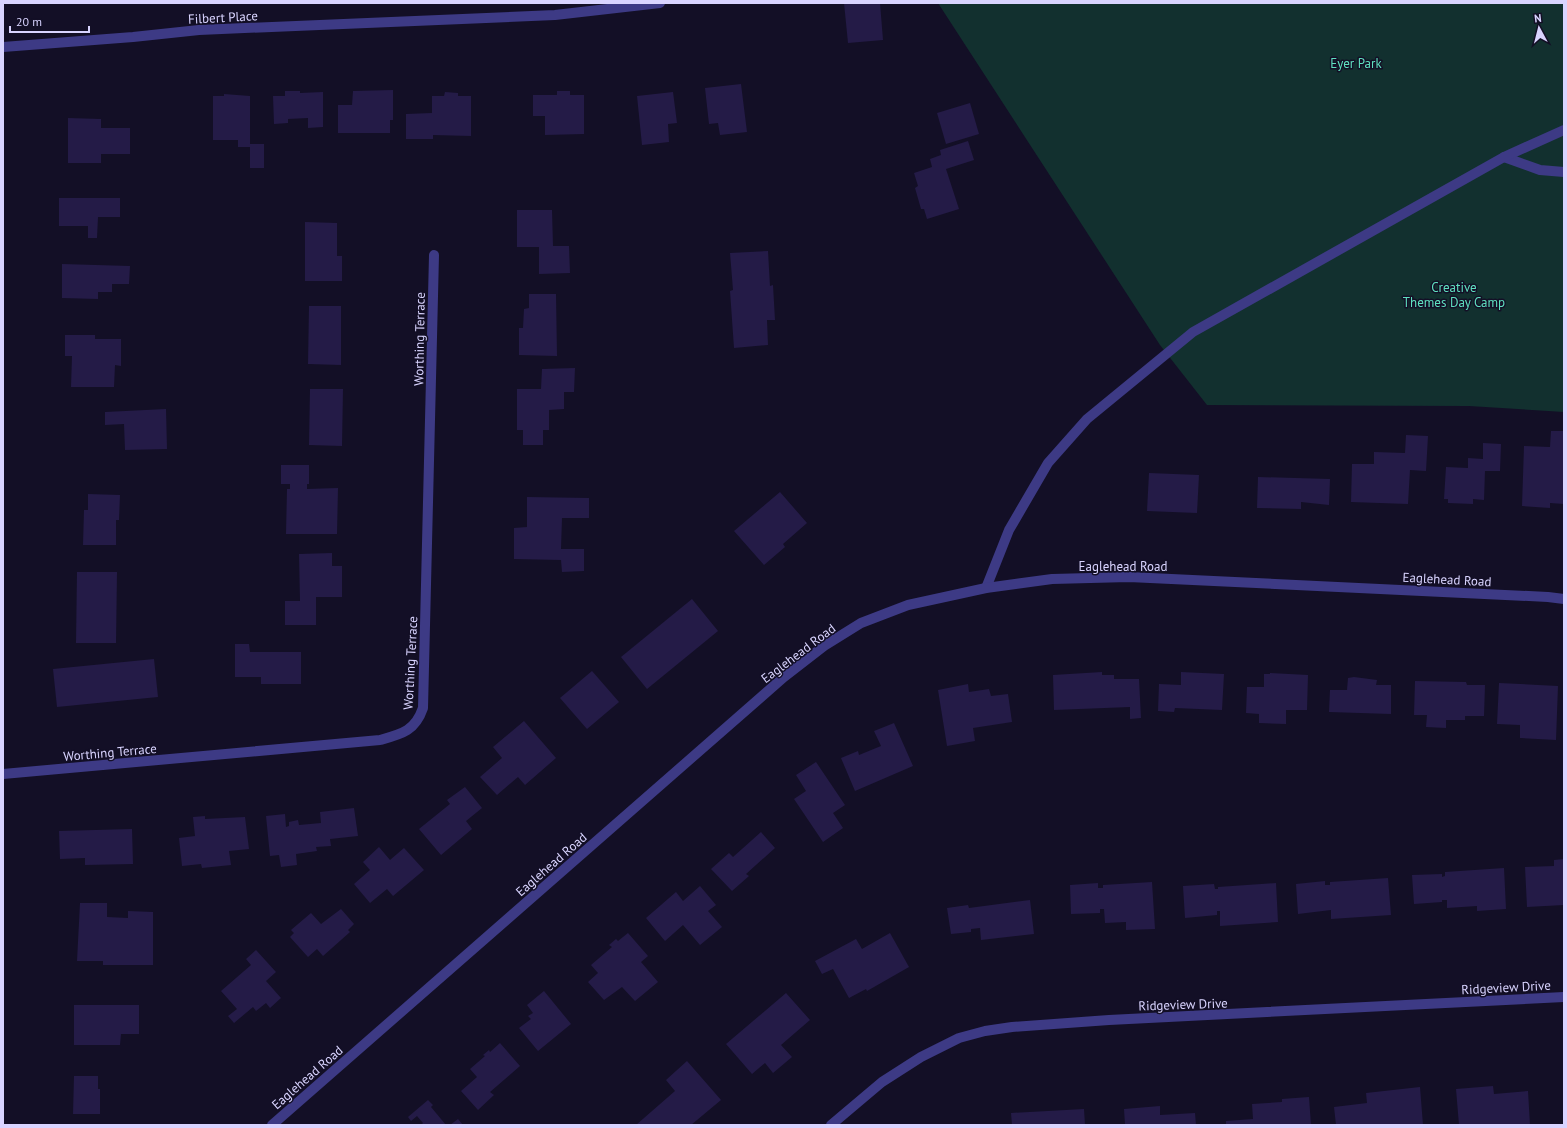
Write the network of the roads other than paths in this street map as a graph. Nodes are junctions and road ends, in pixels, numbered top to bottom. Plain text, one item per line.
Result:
1 (660, 3) edge
2 (3, 47) edge
3 (1564, 130) edge
4 (1504, 157) junction
5 (1564, 172) edge
6 (434, 255) dead end
7 (986, 588) junction
8 (1564, 599) edge
9 (3, 774) edge
10 (1564, 997) edge
11 (272, 1125) edge
12 (831, 1125) edge

1 - 2 street, Filbert Place
3 - 4 street
4 - 5 street
4 - 7 street
6 - 9 street, Worthing Terrace
7 - 8 street, Eaglehead Road
7 - 11 street, Eaglehead Road
10 - 12 street, Ridgeview Drive

